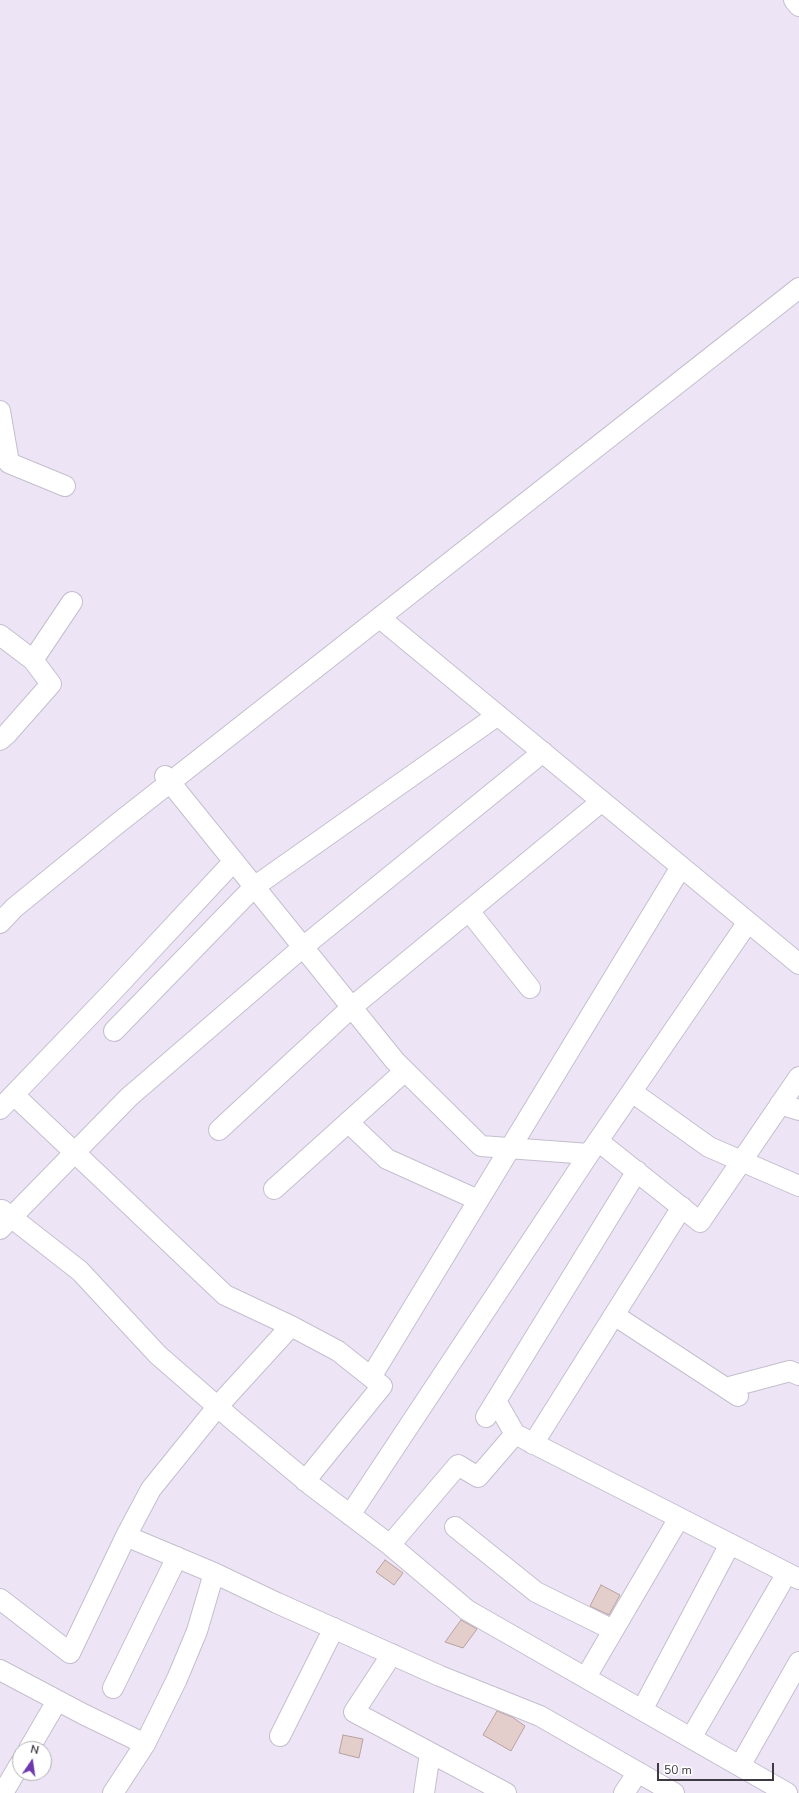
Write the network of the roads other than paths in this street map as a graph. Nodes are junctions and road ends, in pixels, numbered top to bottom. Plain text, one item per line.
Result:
1 (794, 0) edge
2 (799, 6) edge
3 (799, 288) edge
4 (0, 411) edge
5 (3, 467) edge
6 (65, 486) dead end
7 (72, 602) dead end
8 (380, 618) junction
9 (4, 645) edge
10 (33, 660) junction
11 (498, 715) junction
12 (0, 740) edge
13 (543, 752) junction
14 (168, 779) junction
15 (602, 801) junction
16 (234, 861) junction
17 (681, 867) junction
18 (254, 887) junction
19 (469, 911) junction
20 (748, 922) junction
21 (0, 923) edge
22 (303, 947) junction
23 (799, 964) edge
24 (530, 988) dead end
25 (352, 1008) junction
26 (114, 1031) dead end
27 (405, 1071) junction
28 (799, 1077) edge
29 (632, 1092) junction
30 (14, 1094) junction
31 (780, 1104) junction
32 (0, 1110) edge
33 (799, 1110) edge
34 (348, 1122) junction
35 (218, 1130) dead end
36 (594, 1147) junction
37 (510, 1148) junction
38 (75, 1152) junction
39 (742, 1161) junction
40 (637, 1171) junction
41 (799, 1186) edge
42 (274, 1189) dead end
43 (478, 1200) junction
44 (682, 1207) junction
45 (4, 1219) edge
46 (614, 1315) junction
47 (291, 1326) junction
48 (799, 1375) edge
49 (370, 1377) junction
50 (218, 1406) junction
51 (514, 1434) junction
52 (533, 1444) junction
53 (305, 1481) junction
54 (350, 1515) junction
55 (679, 1518) junction
56 (454, 1527) dead end
57 (126, 1536) junction
58 (730, 1544) junction
59 (390, 1545) junction
60 (177, 1557) junction
61 (214, 1573) junction
62 (793, 1576) edge
63 (0, 1598) edge
64 (334, 1628) junction
65 (613, 1630) junction
66 (392, 1654) junction
67 (799, 1662) edge
68 (0, 1670) edge
69 (586, 1678) junction
70 (113, 1688) dead end
71 (57, 1701) junction
72 (642, 1710) junction
73 (280, 1736) dead end
74 (692, 1738) junction
75 (34, 1741) edge
76 (145, 1744) junction
77 (430, 1753) junction
78 (740, 1766) junction
79 (638, 1772) junction
80 (12, 1778) edge
81 (799, 1790) edge
82 (3, 1793) edge
83 (113, 1793) edge
84 (424, 1793) edge
85 (506, 1793) edge
86 (624, 1793) edge
87 (674, 1793) edge
88 (787, 1793) edge
89 (797, 1793) edge

1 - 2 street
3 - 8 street
4 - 5 street
5 - 6 street
7 - 10 street
8 - 11 street
8 - 14 street
9 - 10 street
10 - 12 street
11 - 13 street
11 - 18 street
13 - 15 street
13 - 22 street
14 - 16 street
14 - 21 street
15 - 17 street
15 - 19 street
16 - 18 street
16 - 30 street
17 - 20 street
17 - 37 street
18 - 22 street
18 - 26 street
19 - 24 street
19 - 25 street
20 - 23 street
20 - 29 street
22 - 25 street
22 - 38 street
25 - 27 street
25 - 35 street
27 - 34 street
27 - 37 street
28 - 31 street
29 - 36 street
29 - 39 street
30 - 32 street
30 - 38 street
31 - 33 street
31 - 39 street
34 - 42 street
34 - 43 street
36 - 37 street
36 - 40 street
36 - 54 street
37 - 43 street
38 - 45 street
38 - 47 street
39 - 41 street
39 - 44 street
40 - 44 street
40 - 51 street
43 - 49 street
44 - 46 street
45 - 50 street
46 - 48 street
46 - 52 street
47 - 49 street
47 - 50 street
49 - 53 street
50 - 53 street
50 - 57 street
51 - 52 street
51 - 59 street
52 - 55 street
53 - 54 street
54 - 59 street
55 - 58 street
55 - 65 street
56 - 65 street
57 - 60 street
57 - 63 street
58 - 62 street
58 - 72 street
59 - 69 street
60 - 61 street
60 - 70 street
61 - 64 street
61 - 76 street
62 - 74 street
64 - 66 street
64 - 73 street
65 - 69 street
66 - 77 street
66 - 79 street
67 - 78 street
68 - 71 street
69 - 72 street
71 - 75 street
71 - 76 street
72 - 74 street
74 - 78 street
76 - 83 street
77 - 84 street
77 - 85 street
78 - 88 street
79 - 86 street
79 - 87 street
80 - 82 street
81 - 89 street

